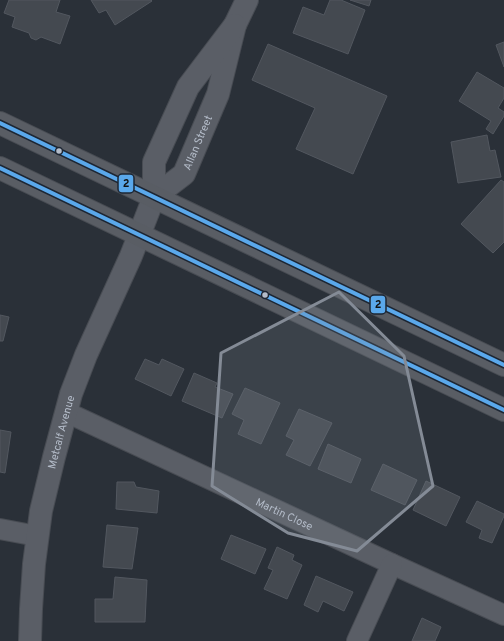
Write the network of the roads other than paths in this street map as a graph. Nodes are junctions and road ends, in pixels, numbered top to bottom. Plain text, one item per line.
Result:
1 (247, 0) edge
2 (235, 25) junction
3 (0, 123) edge
4 (0, 168) edge
5 (154, 197) junction
6 (139, 236) junction
7 (504, 365) edge
8 (504, 410) edge
9 (66, 412) junction
10 (0, 529) edge
11 (37, 536) junction
12 (392, 564) junction
13 (504, 615) edge
14 (30, 641) edge
15 (357, 641) edge

1 - 2 street, Allan Street
2 - 5 street, Allan Street
2 - 5 street, Allan Street
3 - 5 main road
4 - 6 main road
5 - 6 street, Metcalf Avenue
5 - 7 main road
6 - 8 main road
6 - 9 street, Metcalf Avenue
9 - 11 street, Metcalf Avenue
9 - 12 street, Martin Close
10 - 11 street
11 - 14 street, Metcalf Avenue
12 - 13 street, Martin Close
12 - 15 street

